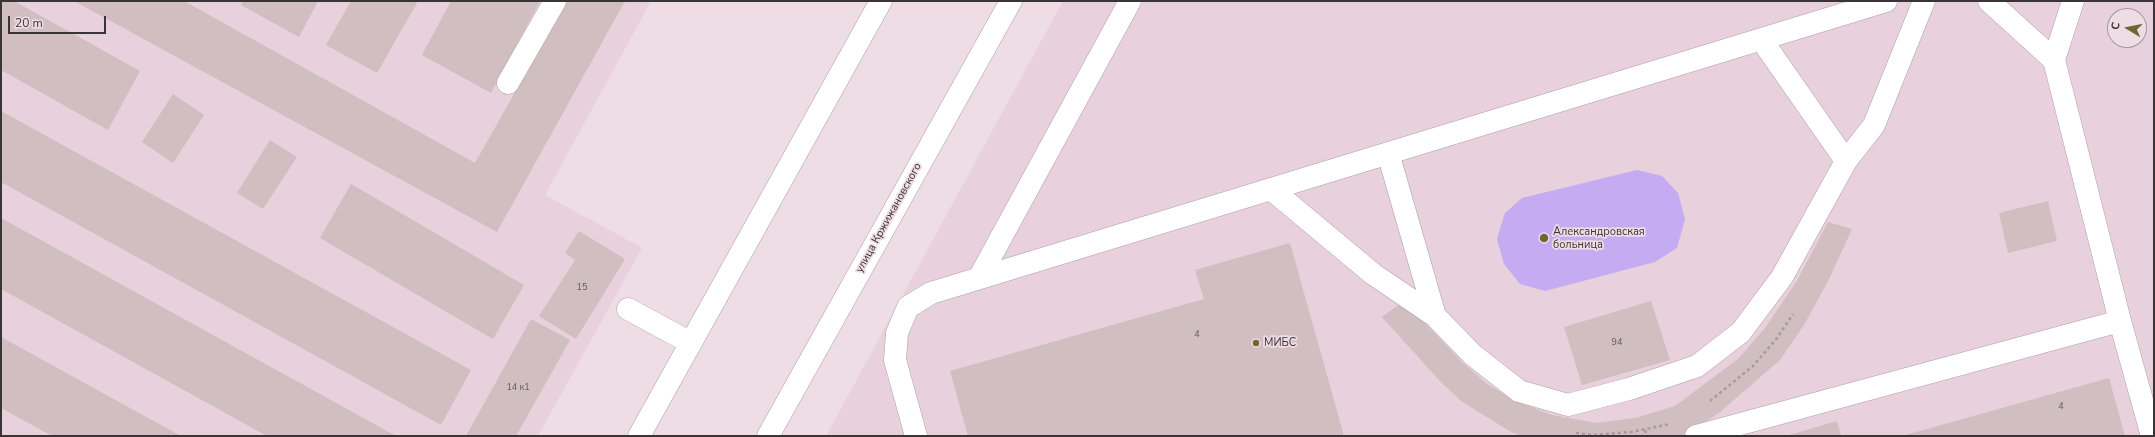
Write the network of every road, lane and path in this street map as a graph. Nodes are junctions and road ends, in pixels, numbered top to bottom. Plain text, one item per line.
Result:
1 (555, 1) edge
2 (880, 1) edge
3 (1011, 1) edge
4 (1130, 1) edge
5 (1886, 1) edge
6 (1924, 1) edge
7 (1989, 1) edge
8 (2073, 1) edge
9 (1761, 39) junction
10 (2054, 60) junction
11 (508, 83) dead end
12 (1390, 161) junction
13 (1846, 161) junction
14 (1271, 189) junction
15 (979, 278) junction
16 (628, 309) dead end
17 (1435, 316) junction
18 (2120, 321) junction
19 (691, 343) junction
20 (1645, 430) dead end
21 (639, 436) edge
22 (768, 436) edge
23 (916, 436) edge
24 (1647, 436) edge
25 (1696, 436) edge
26 (2152, 436) edge

1 - 11 street
2 - 19 street
3 - 22 street, улица Кржижановского
4 - 15 street
5 - 9 street
6 - 13 street
7 - 10 street
8 - 10 street
9 - 12 street
9 - 13 street
10 - 18 street
12 - 14 street
12 - 17 street
13 - 17 street
14 - 15 street
14 - 17 street
15 - 23 street
16 - 19 street
18 - 25 street
18 - 26 street
19 - 21 street
20 - 24 path

